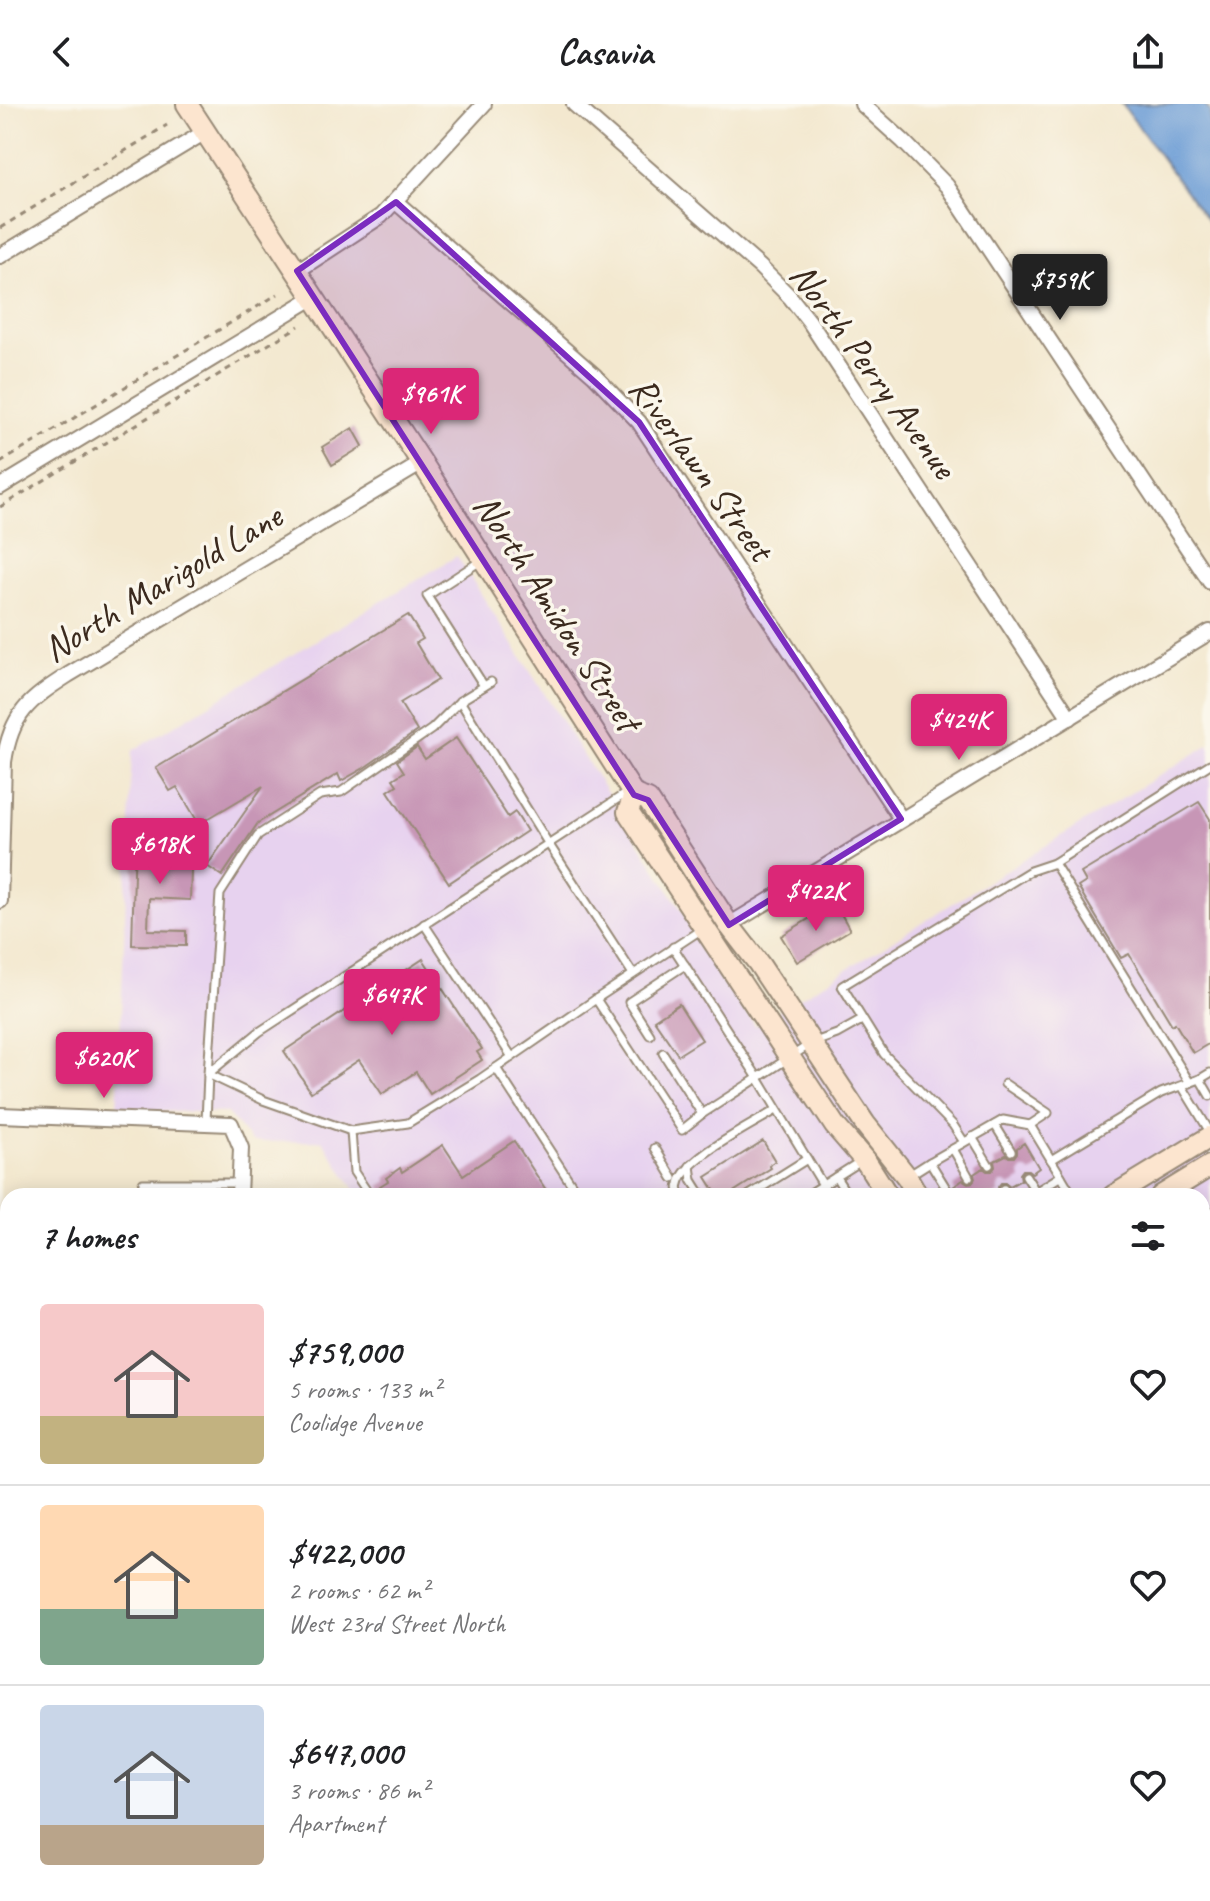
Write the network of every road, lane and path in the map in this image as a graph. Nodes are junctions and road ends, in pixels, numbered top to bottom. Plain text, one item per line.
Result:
1 (187, 104) edge
2 (484, 104) edge
3 (574, 104) edge
4 (862, 104) edge
5 (167, 125) dead end
6 (205, 132) junction
7 (396, 202) junction
8 (0, 228) edge
9 (0, 256) edge
10 (297, 271) junction
11 (278, 294) dead end
12 (314, 297) junction
13 (299, 326) dead end
14 (0, 463) edge
15 (422, 463) junction
16 (0, 487) edge
17 (0, 507) edge
18 (484, 559) junction
19 (1210, 582) edge
20 (1210, 632) edge
21 (460, 701) junction
22 (1070, 718) junction
23 (1210, 764) edge
24 (633, 793) junction
25 (901, 819) junction
26 (548, 843) junction
27 (1054, 863) junction
28 (0, 901) edge
29 (424, 924) junction
30 (729, 925) junction
31 (704, 927) junction
32 (673, 947) junction
33 (685, 965) junction
34 (633, 974) junction
35 (596, 999) junction
36 (862, 1020) junction
37 (650, 1035) dead end
38 (812, 1043) junction
39 (663, 1053) dead end
40 (512, 1057) junction
41 (790, 1058) junction
42 (496, 1068) junction
43 (1210, 1073) edge
44 (208, 1074) junction
45 (758, 1078) junction
46 (1200, 1079) junction
47 (1005, 1084) dead end
48 (1186, 1084) junction
49 (1210, 1096) edge
50 (776, 1110) junction
51 (702, 1114) junction
52 (0, 1115) edge
53 (206, 1122) junction
54 (995, 1125) junction
55 (1030, 1125) junction
56 (351, 1131) junction
57 (1210, 1134) edge
58 (972, 1137) junction
59 (964, 1142) junction
60 (655, 1148) dead end
61 (953, 1149) junction
62 (1011, 1151) dead end
63 (807, 1159) junction
64 (864, 1160) junction
65 (1051, 1160) junction
66 (930, 1162) junction
67 (989, 1165) dead end
68 (690, 1166) junction
69 (1210, 1166) edge
70 (1026, 1176) dead end
71 (1061, 1176) junction
72 (836, 1177) junction
73 (907, 1177) junction
74 (969, 1177) dead end
75 (673, 1178) dead end
76 (823, 1185) junction
77 (143, 1188) edge
78 (212, 1188) edge
79 (240, 1188) edge
80 (365, 1188) edge
81 (574, 1188) edge
82 (679, 1188) edge
83 (697, 1188) edge
84 (761, 1188) edge
85 (818, 1188) edge
86 (843, 1188) edge
87 (883, 1188) edge
88 (913, 1188) edge
89 (946, 1188) edge
90 (1030, 1188) edge
91 (1042, 1188) edge
92 (1068, 1188) edge
93 (1126, 1188) edge
94 (1174, 1188) edge

1 - 6 main road, North Amidon Street
2 - 7 street
3 - 22 street, North Perry Avenue
4 - 19 street
5 - 8 path
6 - 9 street
6 - 10 main road, North Amidon Street
7 - 10 street
7 - 25 street, Riverlawn Street
10 - 12 main road, North Amidon Street
11 - 14 path
12 - 15 main road, North Amidon Street
12 - 16 street
13 - 17 path
15 - 18 main road, North Amidon Street
15 - 28 street, North Marigold Lane
18 - 21 lane
18 - 24 main road, North Amidon Street
20 - 22 street
21 - 26 lane
21 - 44 lane
22 - 25 street
23 - 27 lane
24 - 26 lane
24 - 30 main road, North Amidon Street
24 - 31 main road, North Amidon Street
25 - 30 street
26 - 29 lane
26 - 34 lane
27 - 36 lane
27 - 48 lane
29 - 40 lane
29 - 44 lane
30 - 38 main road, North Amidon Street
31 - 32 lane
31 - 41 main road, North Amidon Street
32 - 33 lane
32 - 34 lane
33 - 37 lane
33 - 45 lane
34 - 35 lane
35 - 40 lane
35 - 51 lane
36 - 38 lane
36 - 59 lane
38 - 41 lane
38 - 73 main road, North Amidon Street
39 - 51 lane
40 - 42 lane
41 - 45 lane
41 - 64 main road, North Amidon Street
42 - 56 lane
42 - 81 lane
43 - 46 lane
44 - 53 lane
44 - 56 lane
45 - 50 lane
45 - 51 lane
46 - 48 lane
46 - 49 lane
47 - 55 lane
48 - 57 lane
48 - 65 lane
50 - 63 lane
50 - 68 lane
52 - 53 street
53 - 79 street
54 - 55 lane
54 - 58 lane
54 - 62 lane
55 - 65 lane
56 - 80 lane
57 - 93 main road
58 - 59 lane
58 - 67 lane
59 - 61 lane
60 - 75 lane
61 - 66 lane
61 - 74 lane
63 - 76 lane
63 - 84 lane
64 - 72 lane
64 - 87 main road, North Amidon Street
65 - 71 lane
66 - 73 lane
66 - 89 lane
68 - 82 lane
68 - 83 lane
69 - 94 main road
70 - 90 lane
71 - 91 lane
71 - 92 lane
72 - 76 lane
72 - 86 lane
73 - 88 main road, North Amidon Street
76 - 85 lane
77 - 78 lane

